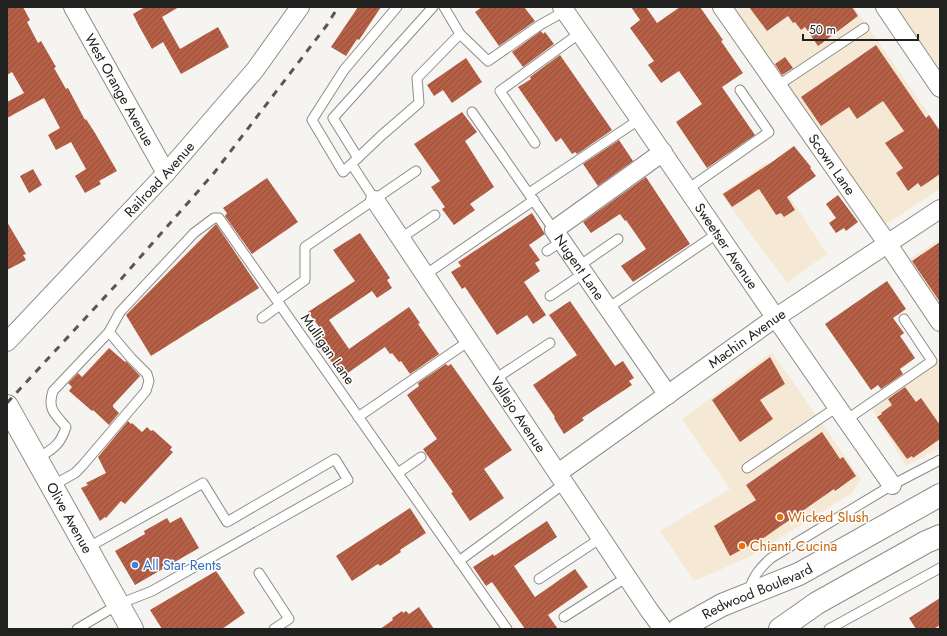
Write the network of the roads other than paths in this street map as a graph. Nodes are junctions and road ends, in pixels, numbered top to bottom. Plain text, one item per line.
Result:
1 (73, 7) edge
2 (300, 7) edge
3 (397, 7) edge
4 (433, 7) edge
5 (444, 7) edge
6 (722, 7) edge
7 (885, 7) edge
8 (563, 9) edge
9 (864, 28) dead end
10 (580, 33) junction
11 (460, 34) junction
12 (777, 86) junction
13 (940, 88) edge
14 (740, 90) dead end
15 (325, 101) junction
16 (472, 112) dead end
17 (333, 118) junction
18 (640, 119) junction
19 (536, 143) dead end
20 (663, 152) junction
21 (358, 158) junction
22 (352, 165) junction
23 (416, 171) dead end
24 (166, 173) junction
25 (688, 189) junction
26 (531, 196) junction
27 (375, 200) junction
28 (940, 209) edge
29 (435, 215) dead end
30 (718, 233) junction
31 (401, 238) junction
32 (618, 239) dead end
33 (554, 240) junction
34 (887, 243) junction
35 (581, 270) junction
36 (426, 276) junction
37 (550, 296) dead end
38 (279, 302) junction
39 (608, 308) junction
40 (262, 318) dead end
41 (775, 318) junction
42 (904, 319) dead end
43 (940, 322) edge
44 (109, 332) junction
45 (469, 341) junction
46 (7, 342) edge
47 (550, 343) dead end
48 (495, 379) junction
49 (668, 395) junction
50 (7, 406) edge
51 (842, 414) junction
52 (358, 417) junction
53 (421, 457) dead end
54 (37, 459) junction
55 (940, 460) edge
56 (747, 468) dead end
57 (398, 473) junction
58 (562, 478) junction
59 (892, 485) junction
60 (52, 486) junction
61 (940, 495) edge
62 (940, 536) edge
63 (601, 538) junction
64 (87, 548) junction
65 (459, 561) junction
66 (940, 568) edge
67 (259, 573) dead end
68 (627, 577) junction
69 (539, 579) dead end
70 (748, 594) junction
71 (119, 604) junction
72 (564, 617) dead end
73 (77, 629) edge
74 (132, 629) edge
75 (274, 629) edge
76 (507, 629) edge
77 (663, 629) edge
78 (679, 629) edge
79 (780, 629) edge
80 (829, 629) edge

1 - 24 street, West Orange Avenue
2 - 24 street, Railroad Avenue
3 - 15 lane
4 - 17 lane
5 - 11 lane
6 - 12 street, Scown Lane
7 - 13 street
8 - 10 street, Sweetser Avenue
8 - 11 lane
9 - 12 lane
10 - 18 street, Sweetser Avenue
10 - 19 lane
11 - 21 lane
12 - 34 street, Scown Lane
14 - 25 lane
15 - 17 lane
15 - 22 lane
16 - 26 lane
17 - 21 lane
18 - 20 street, Sweetser Avenue
18 - 26 lane
20 - 25 street, Sweetser Avenue
20 - 33 street, Nugent Lane
21 - 22 lane
22 - 27 lane
23 - 27 lane
24 - 46 street, Railroad Avenue
25 - 30 street, Sweetser Avenue
26 - 33 lane
26 - 36 lane
27 - 31 street, Vallejo Avenue
27 - 38 lane
28 - 34 street, Machin Avenue
29 - 31 lane
30 - 39 lane
30 - 41 street, Sweetser Avenue
31 - 36 street, Vallejo Avenue
32 - 35 lane
33 - 35 street, Nugent Lane
34 - 41 street, Machin Avenue
34 - 43 street, Scown Lane
35 - 37 lane
35 - 39 street, Nugent Lane
36 - 45 street, Vallejo Avenue
38 - 40 lane
38 - 44 lane, Mulligan Lane
38 - 52 lane, Mulligan Lane
39 - 49 street, Nugent Lane
41 - 49 street, Machin Avenue
41 - 51 street, Sweetser Avenue
42 - 51 lane
44 - 54 lane
44 - 60 lane
45 - 48 street, Vallejo Avenue
45 - 52 lane
47 - 48 lane
48 - 58 street, Vallejo Avenue
49 - 58 street, Machin Avenue
50 - 54 main road, Olive Avenue
51 - 56 lane
51 - 59 street, Sweetser Avenue
52 - 57 lane, Mulligan Lane
53 - 57 lane
54 - 60 main road, Olive Avenue
55 - 59 lane
57 - 65 lane, Mulligan Lane
58 - 63 street, Vallejo Avenue
58 - 65 lane
59 - 70 lane
60 - 64 main road, Olive Avenue
61 - 70 main road, Redwood Boulevard
62 - 79 main road
63 - 68 street, Vallejo Avenue
63 - 69 lane
64 - 71 main road, Olive Avenue
64 - 71 lane
65 - 76 lane, Mulligan Lane
66 - 80 lane
67 - 75 lane
68 - 72 lane
68 - 77 street, Vallejo Avenue
70 - 78 main road, Redwood Boulevard
71 - 73 lane
71 - 74 main road, Olive Avenue

